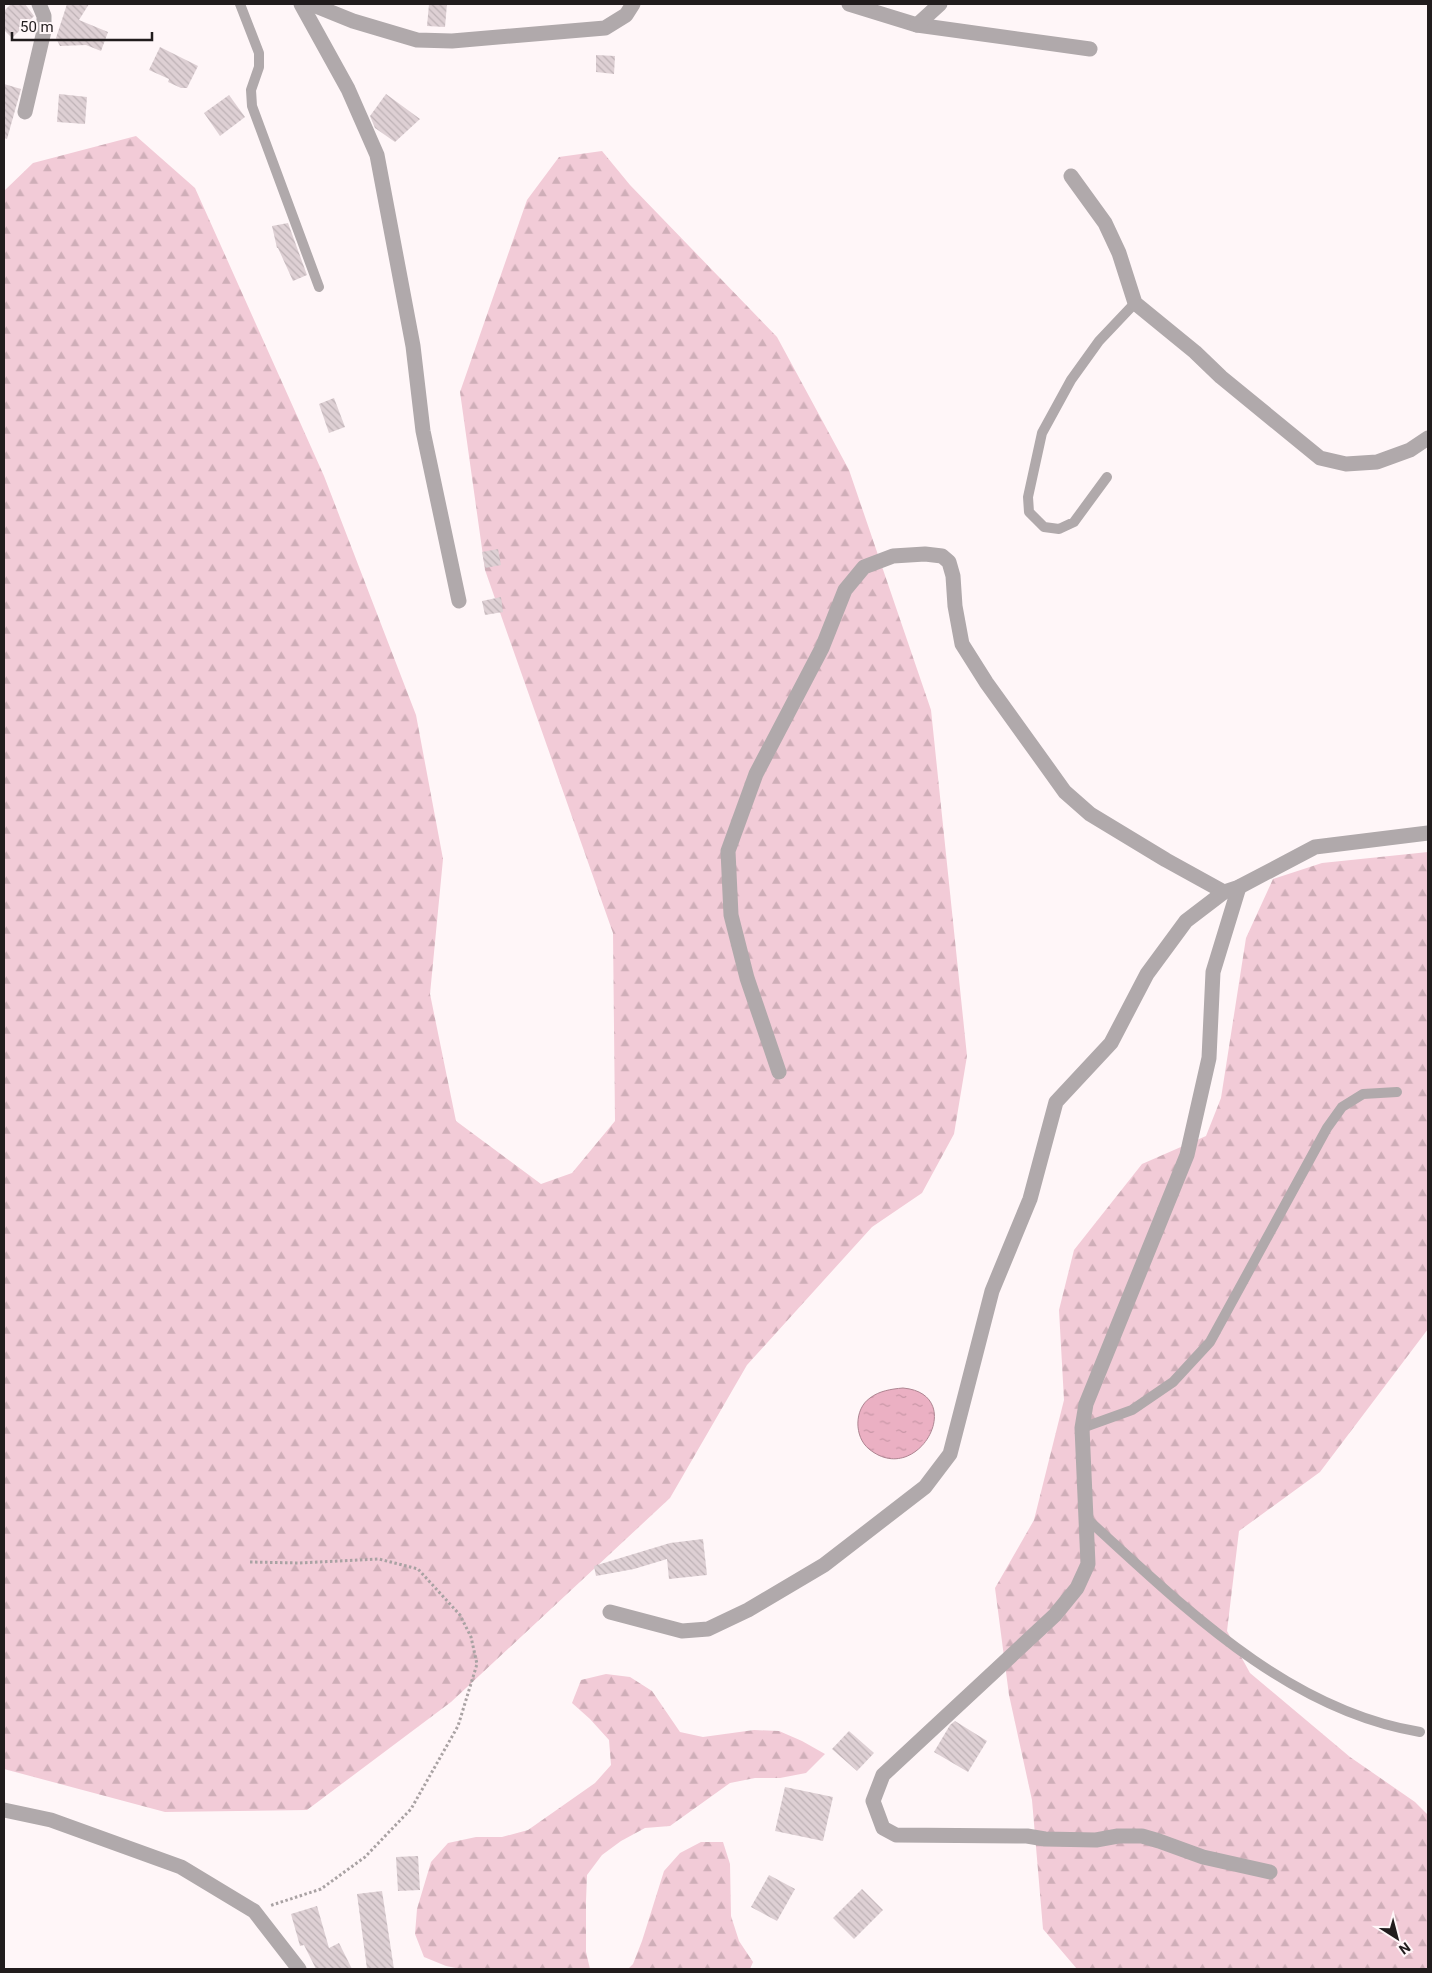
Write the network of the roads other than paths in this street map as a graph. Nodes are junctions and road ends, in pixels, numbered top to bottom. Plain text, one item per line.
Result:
1 (39, 4) edge
2 (240, 4) edge
3 (301, 4) edge
4 (311, 4) edge
5 (633, 4) edge
6 (940, 4) edge
7 (855, 5) edge
8 (917, 25) junction
9 (1090, 49) dead end
10 (24, 112) dead end
11 (1072, 176) dead end
12 (319, 287) dead end
13 (1135, 303) junction
14 (1428, 438) edge
15 (1107, 477) dead end
16 (459, 601) dead end
17 (1428, 833) edge
18 (1239, 887) junction
19 (1224, 892) junction
20 (779, 1072) dead end
21 (1397, 1092) dead end
22 (1082, 1428) junction
23 (1086, 1518) junction
24 (610, 1612) dead end
25 (1420, 1732) dead end
26 (4, 1810) edge
27 (1270, 1872) dead end
28 (300, 1969) edge

1 - 10 street
2 - 12 lane
3 - 16 street
4 - 5 street
6 - 8 street
7 - 8 street
8 - 9 street
11 - 13 street
13 - 14 street
13 - 15 lane
17 - 18 street
18 - 19 street
18 - 22 street
19 - 20 street
19 - 24 street
21 - 22 lane
22 - 23 street
23 - 25 lane
23 - 27 street
26 - 28 street

